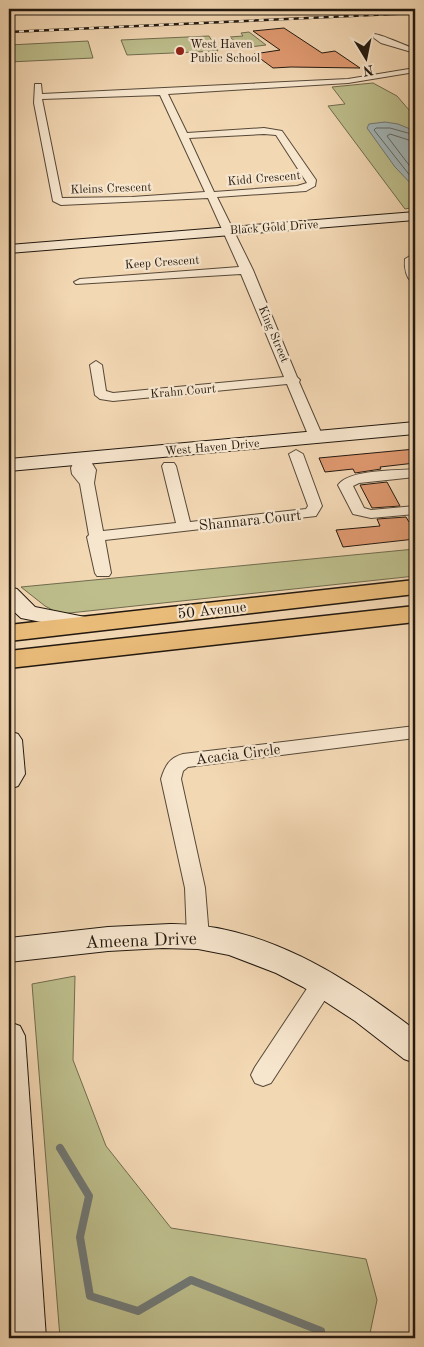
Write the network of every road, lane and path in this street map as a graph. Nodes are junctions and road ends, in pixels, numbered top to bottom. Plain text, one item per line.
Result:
1 (133, 9) edge
2 (138, 9) edge
3 (377, 36) dead end
4 (415, 51) edge
5 (415, 70) edge
6 (38, 86) dead end
7 (164, 92) junction
8 (38, 97) junction
9 (184, 136) junction
10 (211, 195) junction
11 (415, 216) edge
12 (230, 231) junction
13 (133, 238) junction
14 (9, 243) edge
15 (9, 249) edge
16 (410, 259) dead end
17 (247, 270) junction
18 (415, 280) edge
19 (80, 282) dead end
20 (96, 365) dead end
21 (294, 380) junction
22 (415, 428) edge
23 (316, 437) junction
24 (296, 454) dead end
25 (82, 458) junction
26 (9, 465) edge
27 (169, 466) dead end
28 (415, 473) edge
29 (415, 510) edge
30 (184, 526) junction
31 (96, 537) junction
32 (102, 573) dead end
33 (415, 587) edge
34 (9, 594) edge
35 (415, 614) edge
36 (88, 624) junction
37 (9, 633) edge
38 (9, 660) edge
39 (415, 732) edge
40 (9, 740) edge
41 (9, 779) edge
42 (198, 937) junction
43 (9, 950) edge
44 (324, 982) junction
45 (9, 1036) edge
46 (415, 1049) edge
47 (263, 1075) dead end
48 (27, 1338) edge

1 - 2 street
3 - 4 street
5 - 7 street
6 - 8 street, Kleins Crescent
7 - 8 street
7 - 9 street
8 - 10 street, Kleins Crescent
9 - 10 street
9 - 10 street, Kidd Crescent
10 - 12 street
11 - 12 main road, Black Gold Drive
12 - 13 main road, Black Gold Drive
12 - 17 street, King Street
13 - 14 main road, Black Gold Drive
13 - 15 main road, Black Gold Drive
16 - 18 street
17 - 19 street, Keep Crescent
17 - 21 street, King Street
20 - 21 street, Krahn Court
21 - 23 street, King Street
22 - 23 main road, West Haven Drive
23 - 25 main road, West Haven Drive
24 - 30 street, Shannara Court
25 - 26 main road, West Haven Drive
25 - 31 street
27 - 30 street, Shannara Court
28 - 29 street
30 - 31 street, Shannara Court
31 - 32 street
33 - 36 main road, 50 Avenue
34 - 36 main road
35 - 38 main road, 50 Avenue
36 - 37 main road, 50 Avenue
39 - 42 street, Acacia Circle
40 - 41 main road
42 - 43 main road, Ameena Drive
42 - 44 main road, Ameena Drive
44 - 46 main road, Ameena Drive
44 - 47 street
45 - 48 main road

